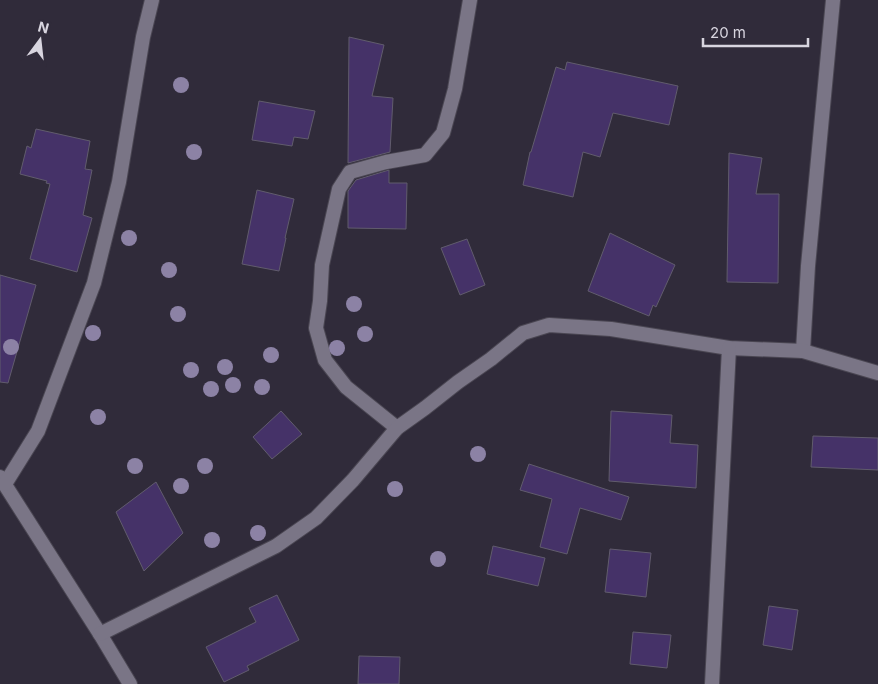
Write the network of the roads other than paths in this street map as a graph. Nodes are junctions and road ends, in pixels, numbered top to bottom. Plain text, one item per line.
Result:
1 (152, 0) edge
2 (470, 0) edge
3 (833, 0) edge
4 (729, 348) junction
5 (803, 351) junction
6 (878, 374) edge
7 (397, 428) junction
8 (3, 480) edge
9 (100, 634) junction
10 (130, 684) edge
11 (712, 684) edge

1 - 8 street
2 - 7 street
3 - 5 street
4 - 5 street
4 - 7 street
4 - 11 street
5 - 6 street
7 - 9 street
8 - 9 street
9 - 10 street

